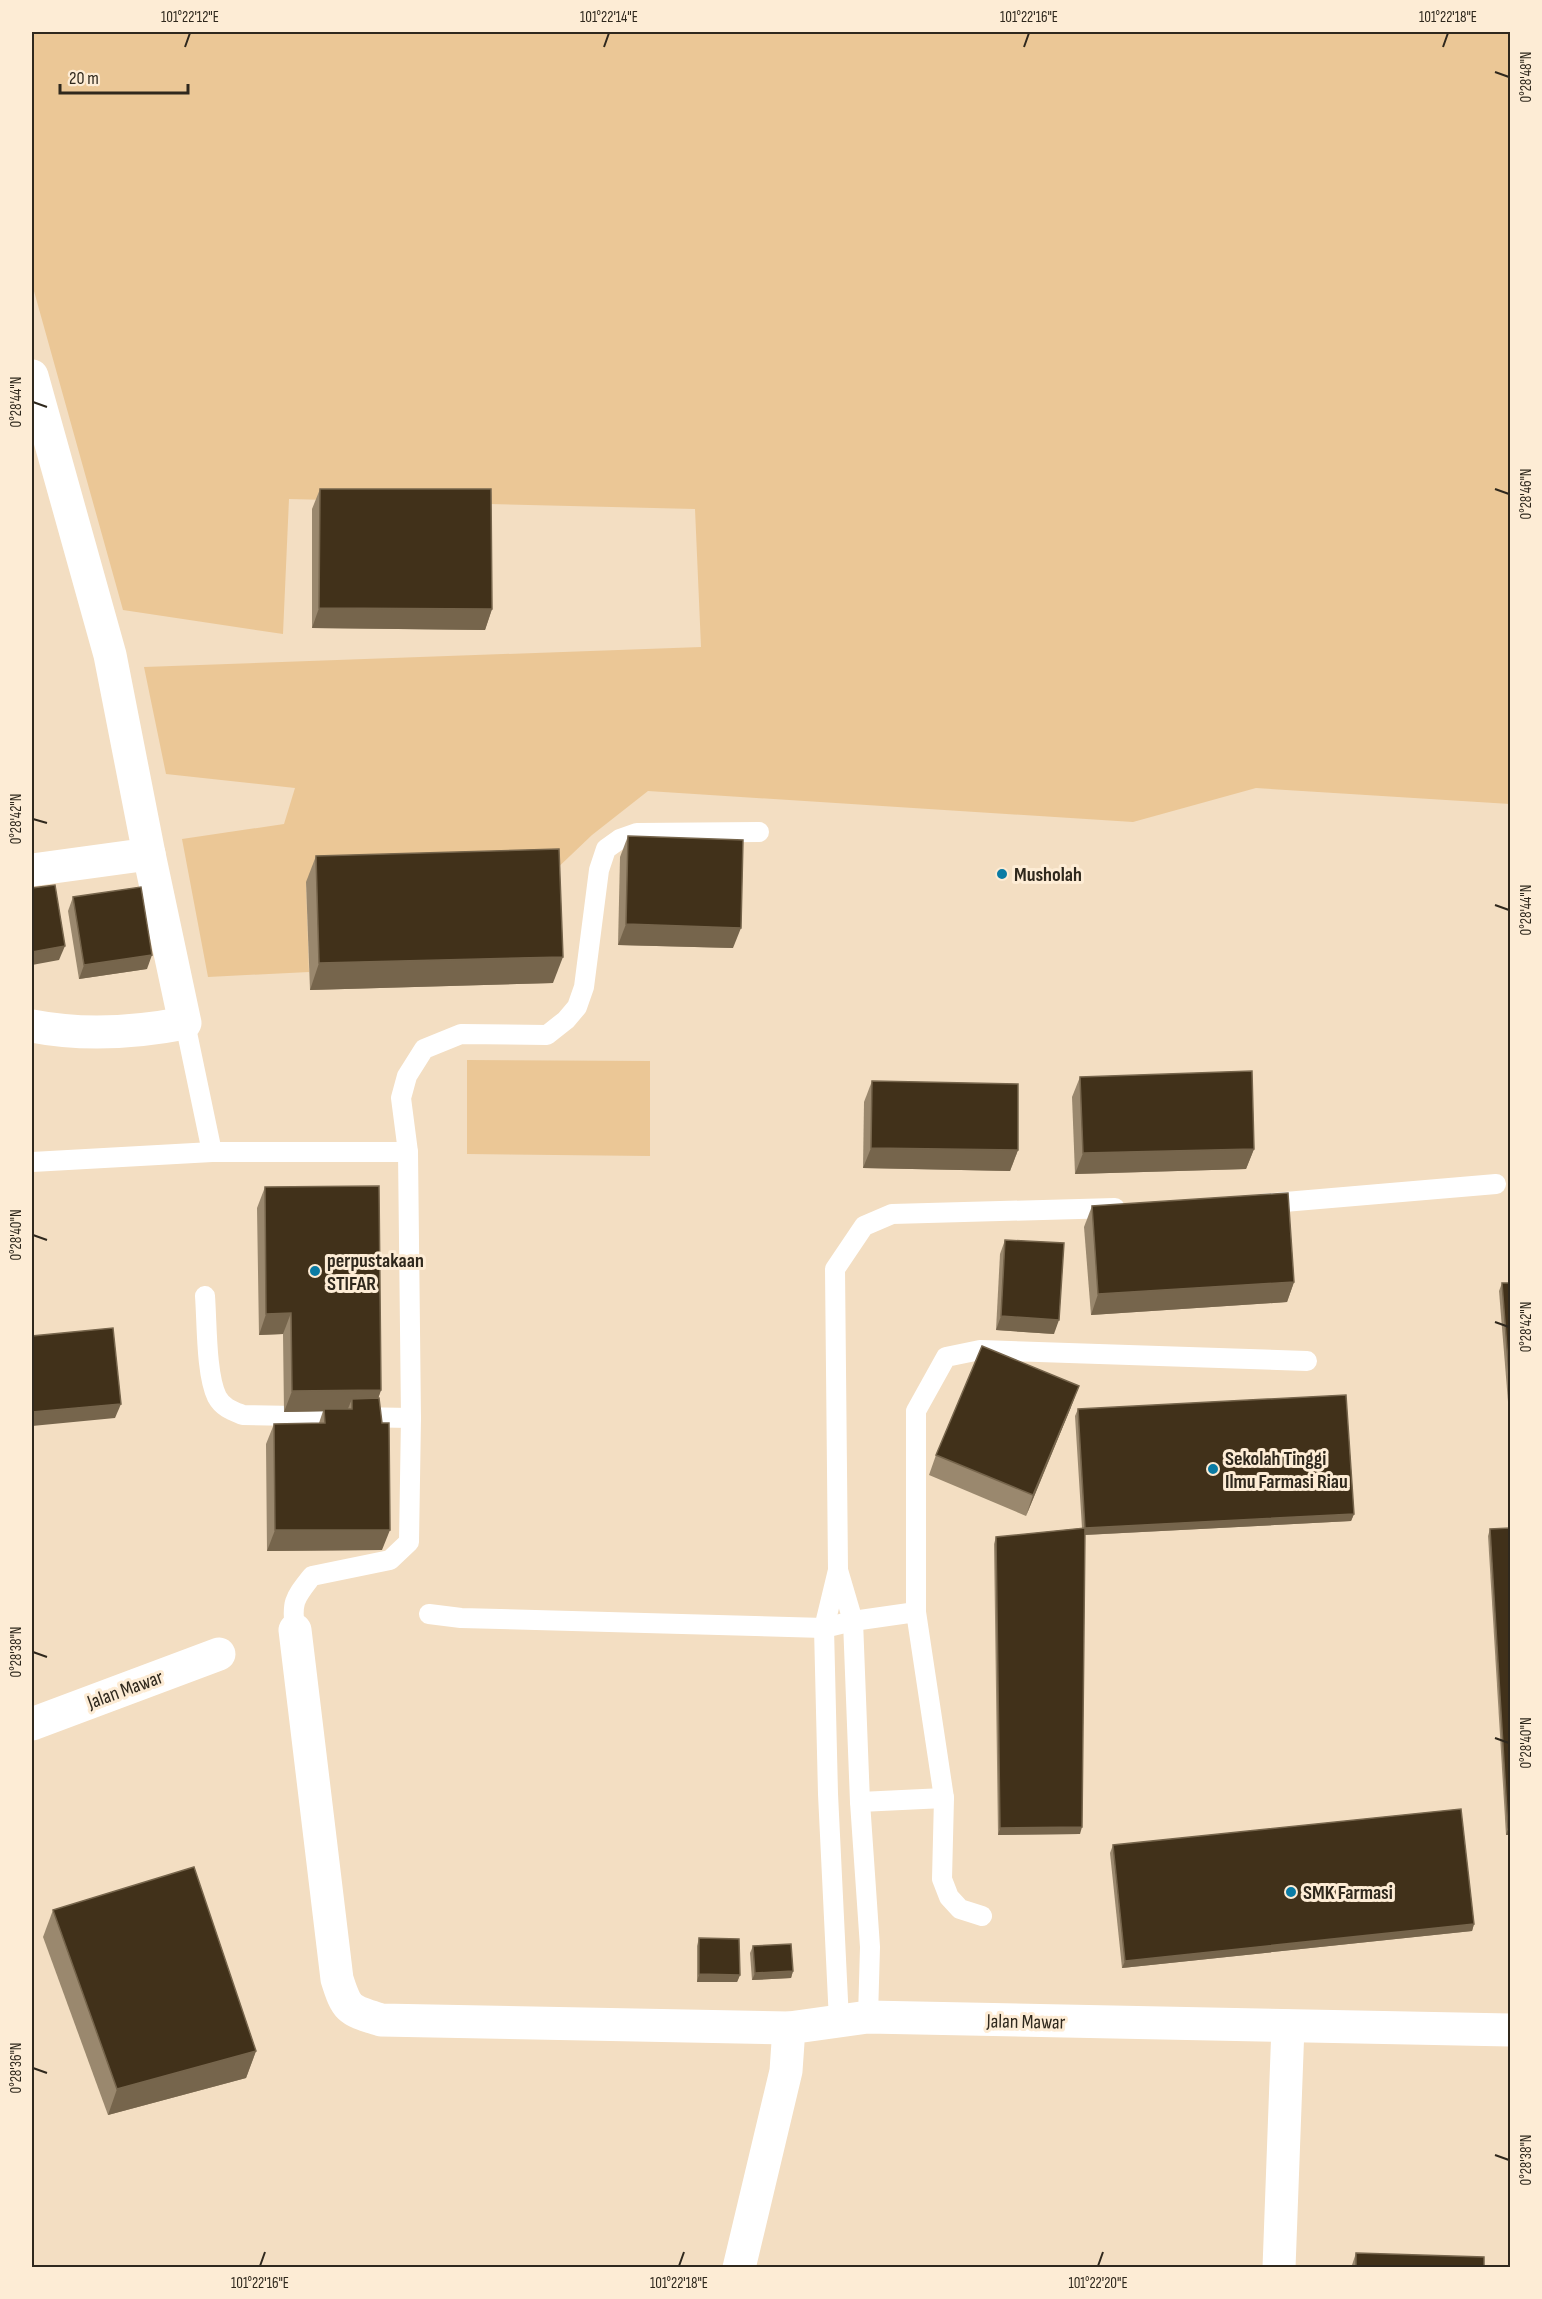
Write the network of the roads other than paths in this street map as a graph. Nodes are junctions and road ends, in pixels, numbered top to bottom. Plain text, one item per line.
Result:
1 (32, 376) edge
2 (759, 832) dead end
3 (149, 854) junction
4 (32, 870) edge
5 (185, 1023) junction
6 (32, 1026) edge
7 (212, 1152) junction
8 (408, 1152) junction
9 (32, 1162) edge
10 (1496, 1185) dead end
11 (1244, 1205) edge
12 (1139, 1208) edge
13 (205, 1296) dead end
14 (1307, 1361) dead end
15 (411, 1418) junction
16 (838, 1570) junction
17 (916, 1612) junction
18 (429, 1614) dead end
19 (853, 1621) junction
20 (824, 1628) junction
21 (295, 1630) joint
22 (219, 1654) dead end
23 (32, 1724) edge
24 (944, 1798) junction
25 (860, 1802) junction
26 (982, 1916) dead end
27 (853, 2019) junction
28 (1288, 2026) junction
29 (789, 2028) junction
30 (1510, 2030) edge
31 (739, 2268) edge
32 (1279, 2268) edge

1 - 3 street
2 - 8 lane
3 - 4 street
3 - 5 street
5 - 6 street
5 - 7 lane
7 - 8 lane
7 - 9 lane
8 - 15 lane
10 - 11 lane
12 - 16 lane
13 - 15 lane
14 - 17 lane
15 - 21 lane
16 - 19 lane
16 - 20 lane
17 - 19 lane
17 - 24 lane
18 - 20 lane
19 - 20 lane
19 - 25 lane
20 - 27 lane
21 - 29 street, Jalan Mawar
22 - 23 street, Jalan Mawar
24 - 25 lane
24 - 26 lane
25 - 27 lane
27 - 28 street, Jalan Mawar
27 - 29 street, Jalan Mawar
28 - 30 street, Jalan Mawar
28 - 32 street
29 - 31 street

